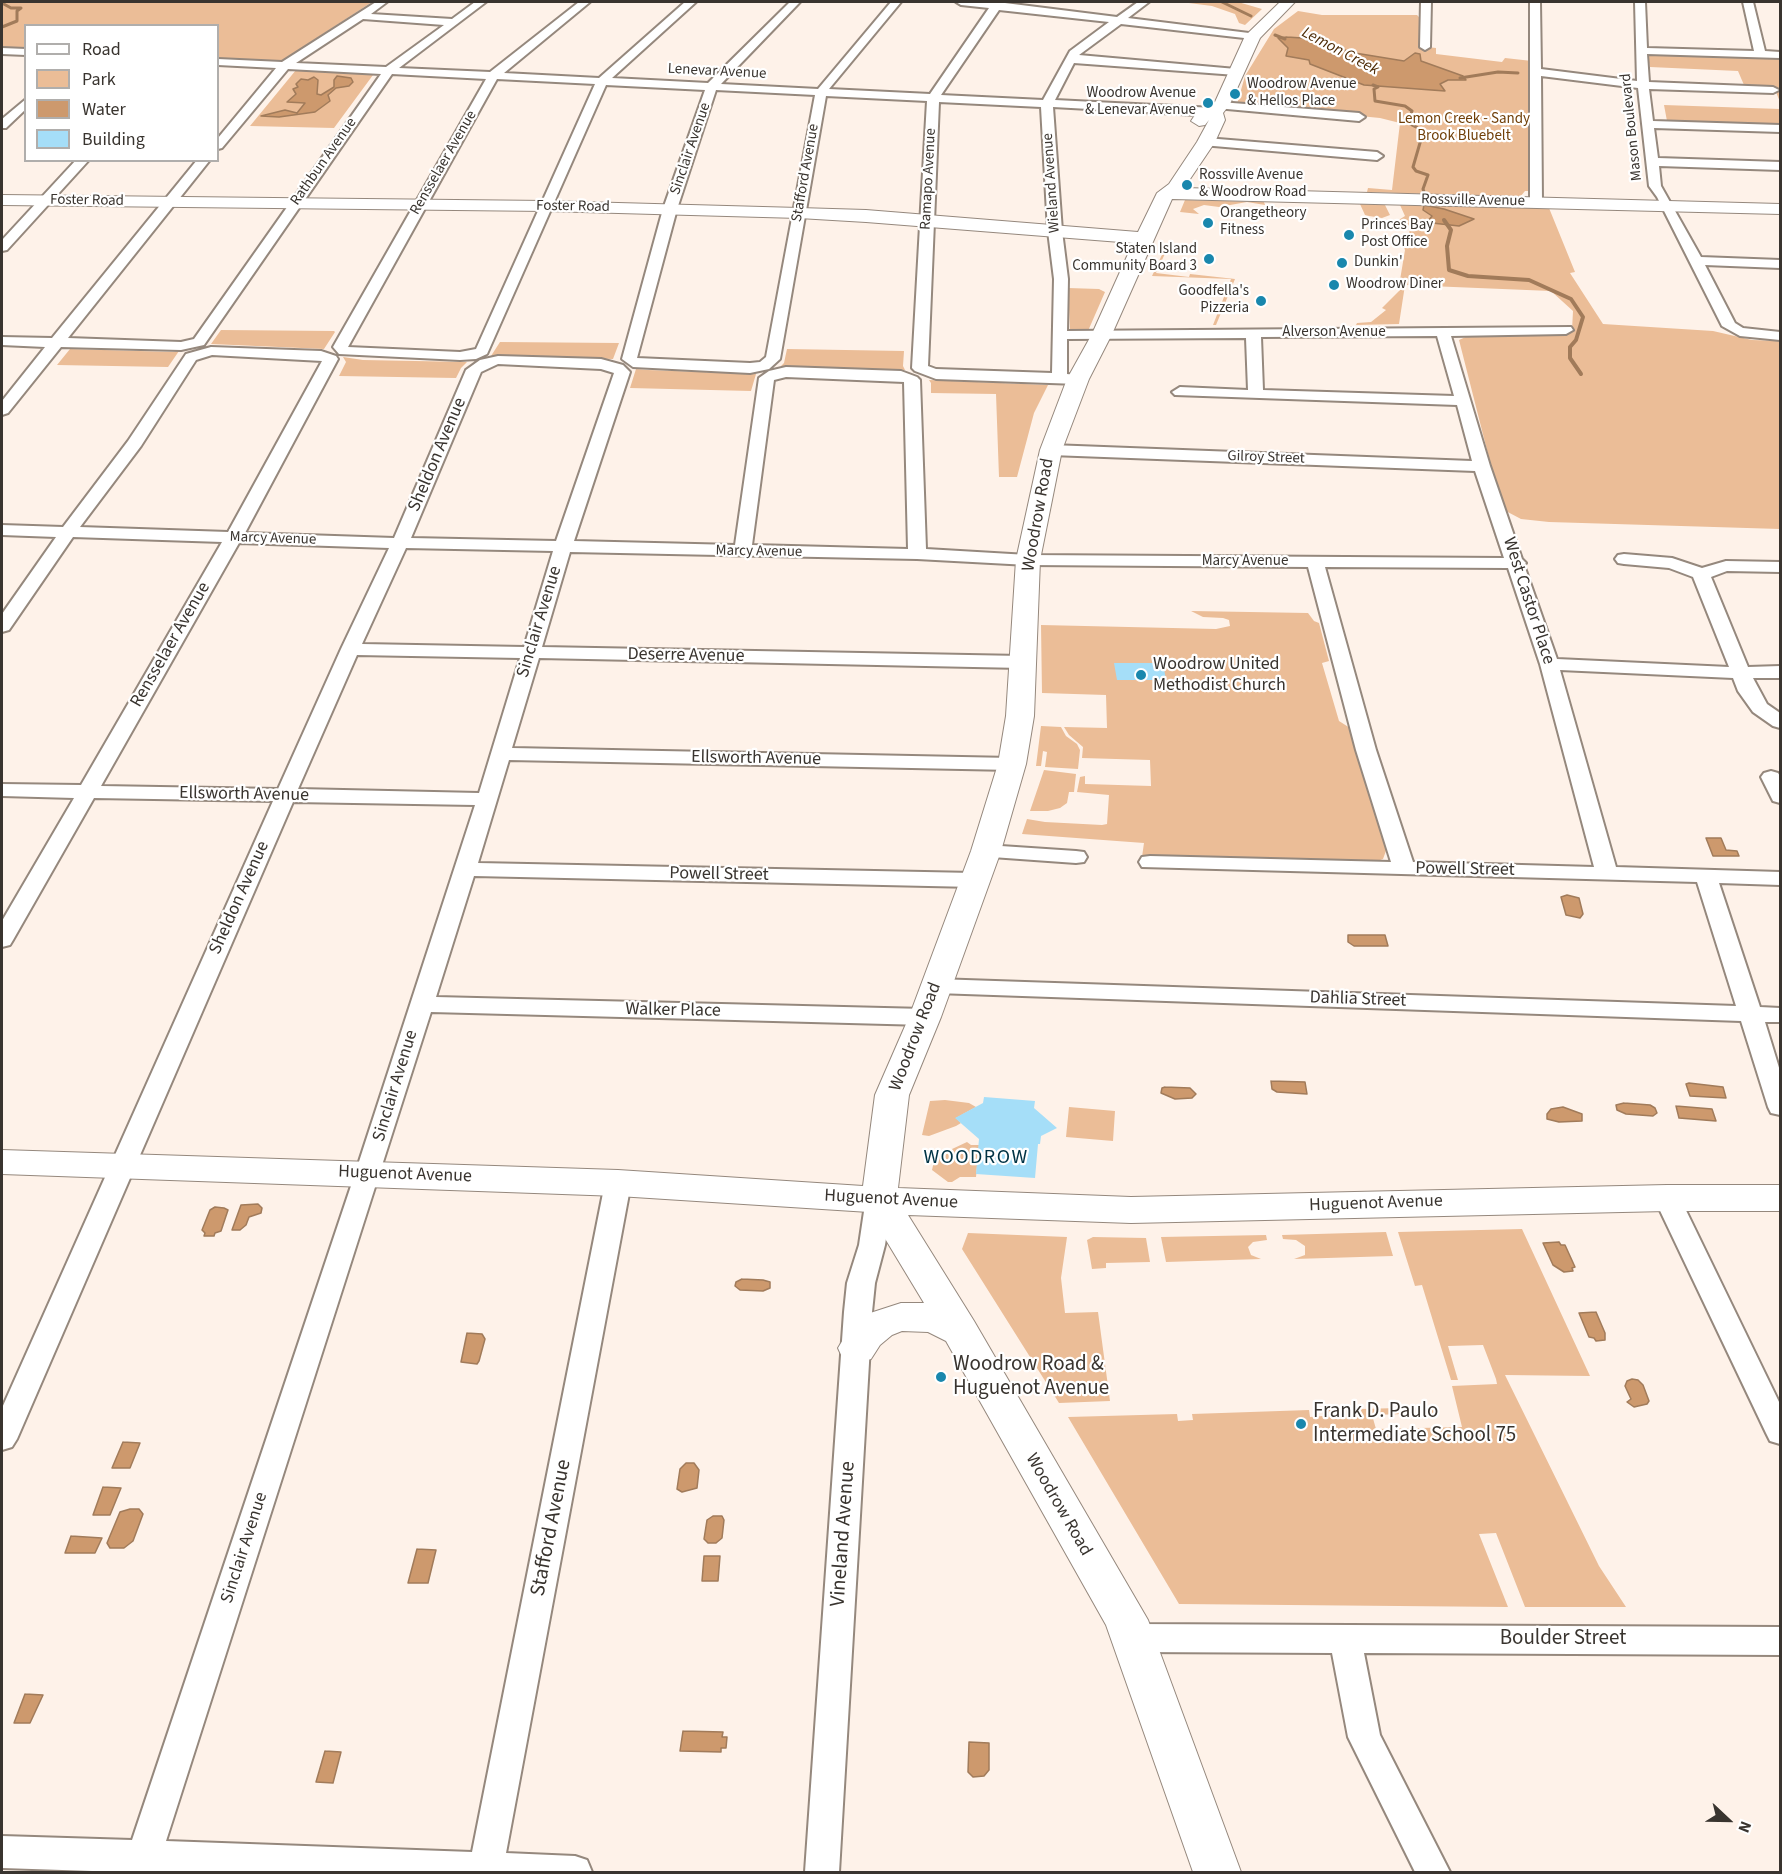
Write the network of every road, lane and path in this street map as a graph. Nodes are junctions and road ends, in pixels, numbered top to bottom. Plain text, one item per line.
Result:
1 (382, 2) edge
2 (481, 2) edge
3 (585, 2) edge
4 (691, 2) edge
5 (795, 2) edge
6 (896, 2) edge
7 (961, 2) edge
8 (1144, 2) edge
9 (1288, 2) edge
10 (1426, 2) edge
11 (1535, 2) edge
12 (1640, 2) edge
13 (1748, 2) edge
14 (997, 5) junction
15 (361, 16) junction
16 (1122, 19) junction
17 (452, 22) junction
18 (1253, 36) junction
19 (1425, 47) dead end
20 (2, 51) edge
21 (1642, 51) junction
22 (24, 52) edge
23 (1760, 54) junction
24 (1780, 56) edge
25 (1070, 60) junction
26 (219, 62) edge
27 (285, 65) junction
28 (389, 70) junction
29 (1236, 72) junction
30 (1536, 72) junction
31 (494, 75) junction
32 (602, 81) junction
33 (1643, 85) junction
34 (712, 86) junction
35 (1773, 90) dead end
36 (821, 92) junction
37 (933, 98) junction
38 (24, 104) edge
39 (1047, 104) junction
40 (1218, 109) junction
41 (1359, 117) dead end
42 (1647, 124) junction
43 (2, 125) edge
44 (1780, 128) edge
45 (1195, 139) junction
46 (219, 144) edge
47 (1377, 156) dead end
48 (81, 162) edge
49 (202, 162) edge
50 (1651, 162) junction
51 (1780, 166) edge
52 (1166, 193) junction
53 (2, 200) edge
54 (46, 200) junction
55 (168, 202) junction
56 (1536, 202) junction
57 (294, 203) junction
58 (419, 205) junction
59 (1666, 205) junction
60 (546, 206) junction
61 (670, 209) junction
62 (1780, 209) edge
63 (799, 213) junction
64 (926, 220) junction
65 (1055, 231) junction
66 (1144, 238) junction
67 (2, 247) edge
68 (1694, 261) junction
69 (1780, 264) edge
70 (1566, 330) dead end
71 (1443, 332) junction
72 (1253, 333) junction
73 (1102, 334) junction
74 (1061, 335) junction
75 (1780, 336) edge
76 (2, 341) edge
77 (54, 343) junction
78 (197, 349) junction
79 (480, 359) junction
80 (624, 364) junction
81 (769, 370) junction
82 (916, 375) junction
83 (1069, 379) junction
84 (1180, 392) dead end
85 (1256, 395) junction
86 (1464, 401) junction
87 (2, 410) edge
88 (1051, 450) junction
89 (1482, 466) junction
90 (2, 530) edge
91 (68, 532) junction
92 (233, 538) junction
93 (401, 543) junction
94 (563, 547) junction
95 (743, 552) junction
96 (917, 554) junction
97 (1624, 559) dead end
98 (1028, 560) junction
99 (1315, 562) junction
100 (1517, 563) junction
101 (1780, 567) edge
102 (1701, 574) junction
103 (2, 626) edge
104 (350, 649) junction
105 (532, 652) junction
106 (1022, 662) junction
107 (1549, 664) junction
108 (1780, 672) edge
109 (1739, 673) junction
110 (1780, 722) edge
111 (500, 754) junction
112 (1012, 764) junction
113 (1771, 777) dead end
114 (2, 790) edge
115 (86, 791) junction
116 (286, 795) junction
117 (1780, 797) edge
118 (487, 799) junction
119 (986, 851) junction
120 (1076, 857) dead end
121 (1150, 862) dead end
122 (1404, 868) junction
123 (464, 869) junction
124 (1607, 873) junction
125 (1706, 876) junction
126 (1780, 878) edge
127 (974, 880) junction
128 (2, 940) edge
129 (936, 986) junction
130 (421, 1004) junction
131 (1750, 1014) junction
132 (1780, 1015) edge
133 (925, 1017) junction
134 (1780, 1107) edge
135 (2, 1162) edge
136 (122, 1166) junction
137 (368, 1174) junction
138 (618, 1183) junction
139 (879, 1198) junction
140 (1667, 1198) junction
141 (1780, 1198) edge
142 (960, 1331) junction
143 (856, 1348) junction
144 (1773, 1403) edge
145 (1780, 1433) edge
146 (2, 1438) edge
147 (1134, 1638) junction
148 (1345, 1639) junction
149 (1780, 1641) edge
150 (2, 1852) edge
151 (141, 1865) edge
152 (485, 1871) edge
153 (575, 1872) edge
154 (822, 1872) edge
155 (1217, 1872) edge
156 (1433, 1872) edge

1 - 15 street
2 - 17 street, Rathbun Avenue
3 - 31 street, Rensselaer Avenue
4 - 32 street, Sheldon Avenue
5 - 34 street, Sinclair Avenue
6 - 36 street, Stafford Avenue
7 - 14 street
8 - 16 street
9 - 18 street, Woodrow Road
10 - 19 street
11 - 30 street
12 - 21 street, Mason Boulevard
13 - 23 street
14 - 16 street
14 - 37 street, Ramapo Avenue
15 - 17 street
15 - 27 street
16 - 18 street
16 - 25 street
17 - 28 street, Rathbun Avenue
18 - 29 street, Woodrow Road
20 - 22 street
21 - 23 street
21 - 33 street, Mason Boulevard
23 - 24 street
25 - 29 street
25 - 39 street
26 - 27 street, Lenevar Avenue
27 - 28 street, Lenevar Avenue
27 - 46 street
28 - 31 street, Lenevar Avenue
28 - 57 street, Rathbun Avenue
29 - 40 street, Woodrow Road
30 - 33 street
30 - 56 street
31 - 32 street, Lenevar Avenue
31 - 58 street, Rensselaer Avenue
32 - 34 street, Lenevar Avenue
32 - 60 street, Sheldon Avenue
33 - 35 street
33 - 42 street, Mason Boulevard
34 - 36 street, Lenevar Avenue
34 - 61 street, Sinclair Avenue
36 - 37 street, Lenevar Avenue
36 - 63 street, Stafford Avenue
37 - 39 street, Lenevar Avenue
37 - 64 street, Ramapo Avenue
38 - 43 street
39 - 40 street, Lenevar Avenue
39 - 65 street, Wieland Avenue
40 - 41 street, Lenevar Avenue
40 - 45 street, Woodrow Road
42 - 44 street
42 - 50 street, Mason Boulevard
45 - 47 street
45 - 52 street, Woodrow Road
48 - 54 street
49 - 55 street
50 - 51 street
50 - 59 street, Mason Boulevard
52 - 56 street, Rossville Avenue
52 - 66 street, Woodrow Road
53 - 54 street, Foster Road
54 - 55 street, Foster Road
54 - 67 street
55 - 57 street, Foster Road
55 - 77 street
56 - 59 street, Rossville Avenue
57 - 58 street, Foster Road
57 - 78 street, Rathbun Avenue
58 - 60 street, Foster Road
58 - 79 street, Rensselaer Avenue
59 - 62 street, Rossville Avenue
59 - 68 street, Mason Boulevard
60 - 61 street, Foster Road
60 - 79 street, Sheldon Avenue
61 - 63 street, Foster Road
61 - 80 street, Sinclair Avenue
63 - 64 street, Foster Road
63 - 81 street, Stafford Avenue
64 - 65 street, Foster Road
64 - 82 street, Ramapo Avenue
65 - 66 street, Foster Road
65 - 74 street, Wieland Avenue
66 - 73 street, Woodrow Road
68 - 69 street
68 - 75 street, Mason Boulevard
70 - 71 street, Alverson Avenue
71 - 72 street, Alverson Avenue
71 - 86 street, West Castor Place
72 - 73 street, Alverson Avenue
72 - 85 street
73 - 74 street, Alverson Avenue
73 - 83 street, Woodrow Road
74 - 83 street, Wieland Avenue
76 - 77 street
77 - 78 street
77 - 87 street
78 - 91 street, Rathbun Avenue
78 - 92 street, Rensselaer Avenue
79 - 80 street
79 - 93 street, Sheldon Avenue
80 - 81 street
80 - 94 street, Sinclair Avenue
81 - 82 street
81 - 95 street, Stafford Avenue
82 - 83 street
82 - 96 street, Ramapo Avenue
83 - 88 street, Woodrow Road
84 - 85 street
85 - 86 street
86 - 89 street, West Castor Place
88 - 89 street, Gilroy Street
88 - 98 street, Woodrow Road
89 - 100 street, West Castor Place
90 - 91 street, Marcy Avenue
91 - 92 street, Marcy Avenue
91 - 103 street, Rathbun Avenue
92 - 93 street, Marcy Avenue
92 - 115 street, Rensselaer Avenue
93 - 94 street, Marcy Avenue
93 - 104 street, Sheldon Avenue
94 - 95 street, Marcy Avenue
94 - 105 street, Sinclair Avenue
95 - 96 street, Marcy Avenue
96 - 98 street, Marcy Avenue
97 - 102 street
98 - 99 street, Marcy Avenue
98 - 106 street, Woodrow Road
99 - 100 street, Marcy Avenue
99 - 122 street
100 - 107 street, West Castor Place
101 - 102 street
102 - 109 street
104 - 105 street, Deserre Avenue
104 - 116 street, Sheldon Avenue
105 - 106 street, Deserre Avenue
105 - 111 street, Sinclair Avenue
106 - 112 street, Woodrow Road
107 - 109 street
107 - 124 street, West Castor Place
108 - 109 street
109 - 110 street
111 - 112 street, Ellsworth Avenue
111 - 118 street, Sinclair Avenue
112 - 119 street, Woodrow Road
113 - 117 street
114 - 115 street, Ellsworth Avenue
115 - 116 street, Ellsworth Avenue
115 - 128 street, Rensselaer Avenue
116 - 118 street, Ellsworth Avenue
116 - 136 street, Sheldon Avenue
118 - 123 street, Sinclair Avenue
119 - 120 street
119 - 127 street, Woodrow Road
121 - 122 street, Powell Street
122 - 124 street, Powell Street
123 - 127 street, Powell Street
123 - 130 street, Sinclair Avenue
124 - 125 street, Powell Street
125 - 126 street, Powell Street
125 - 131 street
127 - 129 street, Woodrow Road
129 - 131 street, Dahlia Street
129 - 133 street, Woodrow Road
130 - 133 street, Walker Place
130 - 137 street, Sinclair Avenue
131 - 132 street, Dahlia Street
131 - 134 street
133 - 139 street, Woodrow Road
135 - 136 street, Huguenot Avenue
136 - 137 street, Huguenot Avenue
136 - 146 street, Sheldon Avenue
137 - 138 street, Huguenot Avenue
137 - 151 street, Sinclair Avenue
138 - 139 street, Huguenot Avenue
138 - 152 street, Stafford Avenue
139 - 140 street, Huguenot Avenue
139 - 142 street, Woodrow Road
139 - 143 street, Vineland Avenue
140 - 141 street, Huguenot Avenue
140 - 144 street
142 - 143 street
142 - 147 street, Woodrow Road
143 - 154 street, Vineland Avenue
144 - 145 street
147 - 148 street, Boulder Street
147 - 155 street, Woodrow Road
148 - 149 street, Boulder Street
148 - 156 street
150 - 151 street
151 - 152 street
152 - 153 street

